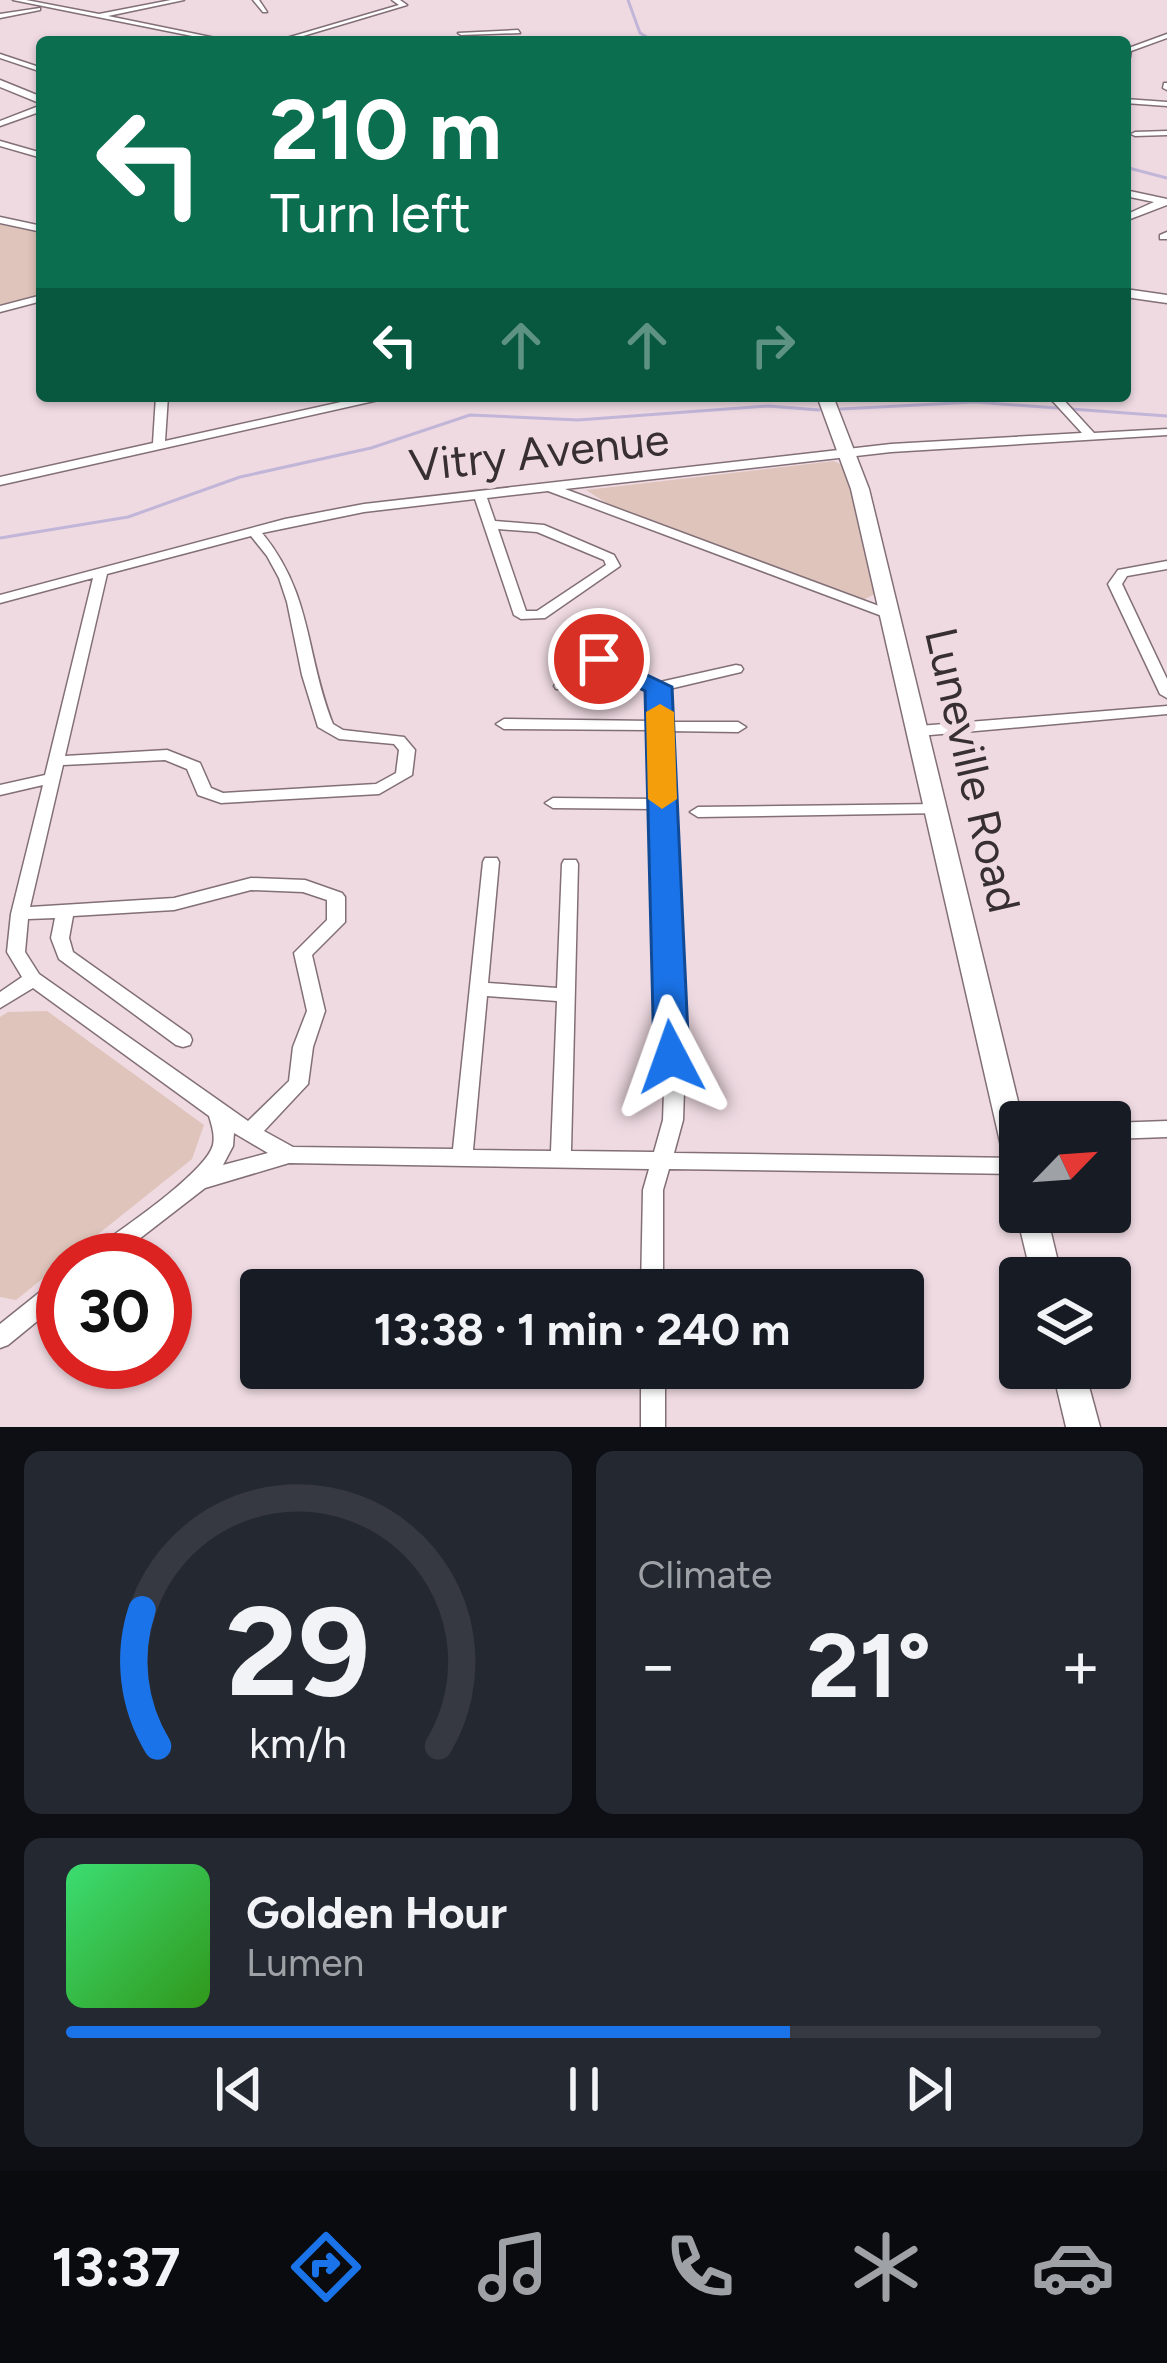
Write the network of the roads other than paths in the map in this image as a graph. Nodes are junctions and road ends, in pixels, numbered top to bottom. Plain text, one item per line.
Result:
1 (16, 0) edge
2 (182, 0) edge
3 (256, 0) edge
4 (394, 0) edge
5 (48, 8) junction
6 (265, 11) dead end
7 (0, 16) edge
8 (98, 16) junction
9 (516, 17) dead end
10 (184, 33) junction
11 (461, 33) dead end
12 (174, 36) edge
13 (200, 36) edge
14 (297, 36) edge
15 (504, 36) edge
16 (519, 36) edge
17 (1167, 36) edge
18 (1131, 49) edge
19 (0, 56) edge
20 (36, 68) edge
21 (0, 83) edge
22 (1131, 101) edge
23 (36, 102) edge
24 (1167, 104) edge
25 (36, 108) edge
26 (0, 124) edge
27 (1135, 134) dead end
28 (1167, 134) edge
29 (0, 143) edge
30 (36, 154) edge
31 (1131, 194) edge
32 (1165, 201) edge
33 (1131, 215) edge
34 (0, 220) edge
35 (36, 228) edge
36 (1131, 293) edge
37 (1167, 299) edge
38 (36, 300) edge
39 (0, 309) edge
40 (162, 402) edge
41 (355, 402) edge
42 (827, 402) edge
43 (1061, 404) edge
44 (1167, 431) edge
45 (1092, 437) junction
46 (159, 444) junction
47 (848, 453) junction
48 (0, 481) edge
49 (549, 487) junction
50 (480, 495) junction
51 (489, 524) junction
52 (254, 531) junction
53 (1167, 566) edge
54 (100, 573) junction
55 (0, 599) edge
56 (890, 615) junction
57 (736, 669) dead end
58 (561, 686) dead end
59 (658, 687) junction
60 (1167, 694) edge
61 (1167, 710) edge
62 (504, 724) dead end
63 (661, 725) junction
64 (738, 727) dead end
65 (919, 730) junction
66 (54, 770) junction
67 (0, 790) edge
68 (553, 803) dead end
69 (662, 804) junction
70 (937, 808) junction
71 (698, 812) dead end
72 (491, 862) dead end
73 (570, 864) dead end
74 (65, 913) junction
75 (20, 914) junction
76 (33, 979) junction
77 (478, 989) junction
78 (566, 994) junction
79 (0, 1000) edge
80 (183, 1040) dead end
81 (1007, 1101) edge
82 (216, 1110) junction
83 (1167, 1129) edge
84 (1131, 1130) edge
85 (249, 1133) junction
86 (289, 1155) junction
87 (462, 1156) junction
88 (561, 1160) junction
89 (660, 1163) junction
90 (999, 1167) edge
91 (198, 1181) junction
92 (131, 1233) edge
93 (652, 1269) edge
94 (36, 1309) edge
95 (0, 1338) edge
96 (652, 1389) edge
97 (1074, 1389) edge
98 (653, 1427) edge
99 (1083, 1427) edge

1 - 5 street
2 - 8 street
3 - 6 street
4 - 14 street
5 - 7 street
5 - 8 street
8 - 10 street
9 - 16 street
10 - 12 street
10 - 13 street
11 - 15 street
17 - 18 street
19 - 20 street
21 - 23 street
22 - 24 street
25 - 26 street
27 - 28 street
29 - 30 street
31 - 32 street
32 - 33 street
34 - 35 street
36 - 37 street
38 - 39 street
40 - 46 street
41 - 46 street
42 - 47 street, Luneville Road
43 - 45 street
44 - 45 street, Vitry Avenue
45 - 47 street, Vitry Avenue
46 - 48 street
47 - 49 street, Vitry Avenue
47 - 56 street, Luneville Road
49 - 50 street, Vitry Avenue
49 - 56 street
50 - 51 street
50 - 52 street, Vitry Avenue
51 - 51 street
52 - 54 street, Vitry Avenue
52 - 66 street
53 - 60 street
54 - 55 street, Vitry Avenue
54 - 66 street
56 - 65 street, Luneville Road
57 - 59 street
58 - 59 street
59 - 63 street
61 - 65 street
62 - 63 street
63 - 64 street
63 - 69 street
65 - 70 street, Luneville Road
66 - 67 street
66 - 75 street
68 - 69 street
69 - 89 street
70 - 71 street
70 - 81 street, Luneville Road
72 - 77 street
73 - 78 street
74 - 75 street
74 - 80 street
74 - 85 street
75 - 76 street
76 - 79 street
76 - 82 street
77 - 78 street
77 - 87 street
78 - 88 street
82 - 85 street
82 - 91 street
83 - 84 street
85 - 86 street
86 - 87 street
86 - 91 street
87 - 88 street
88 - 89 street
89 - 90 street
89 - 93 street
91 - 92 street
94 - 95 street
96 - 98 street
97 - 99 street

